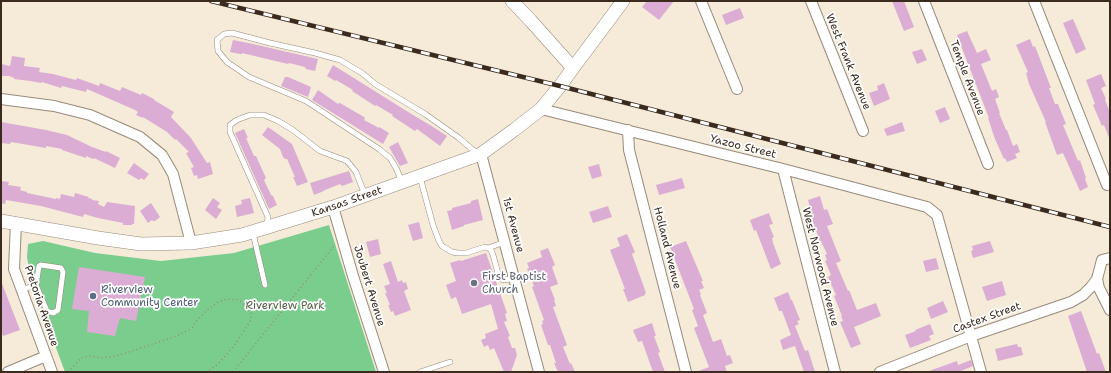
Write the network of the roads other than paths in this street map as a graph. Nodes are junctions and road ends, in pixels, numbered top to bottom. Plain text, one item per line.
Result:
1 (512, 1) edge
2 (623, 1) edge
3 (701, 1) edge
4 (811, 1) edge
5 (924, 1) edge
6 (1034, 1) edge
7 (573, 68) junction
8 (737, 89) dead end
9 (1, 99) edge
10 (541, 109) junction
11 (628, 130) junction
12 (863, 131) dead end
13 (481, 154) junction
14 (988, 164) dead end
15 (782, 169) junction
16 (420, 176) junction
17 (402, 182) junction
18 (1107, 185) dead end
19 (365, 196) junction
20 (333, 208) junction
21 (1, 221) edge
22 (16, 223) junction
23 (267, 228) junction
24 (253, 232) junction
25 (505, 242) junction
26 (191, 243) junction
27 (488, 248) junction
28 (1106, 259) edge
29 (514, 278) junction
30 (1097, 279) junction
31 (36, 285) junction
32 (265, 285) dead end
33 (21, 290) junction
34 (1110, 310) edge
35 (971, 336) junction
36 (46, 356) junction
37 (450, 362) dead end
38 (8, 372) edge
39 (52, 372) edge
40 (384, 372) edge
41 (420, 372) edge
42 (539, 372) edge
43 (686, 372) edge
44 (835, 372) edge
45 (880, 372) edge
46 (981, 372) edge

1 - 7 street
2 - 7 street, Kansas Street
3 - 8 street
4 - 12 street, West Frank Avenue
5 - 14 street, Temple Avenue
6 - 18 street
7 - 10 street, Kansas Street
9 - 26 street
10 - 11 street, Yazoo Street
10 - 13 street, Kansas Street
11 - 15 street, Yazoo Street
11 - 43 street, Holland Avenue
13 - 16 street, Kansas Street
13 - 17 lane
13 - 25 street, 1st Avenue
15 - 35 street, Yazoo Street
15 - 44 street, West Norwood Avenue
16 - 17 street, Kansas Street
16 - 27 lane
17 - 19 street, Kansas Street
19 - 20 street, Kansas Street
19 - 23 lane
20 - 23 street, Kansas Street
20 - 40 street, Joubert Avenue
21 - 22 street, Kansas Street
22 - 26 street, Kansas Street
22 - 33 street, Pretoria Avenue
23 - 24 street, Kansas Street
24 - 26 street, Kansas Street
24 - 32 lane
25 - 27 lane
25 - 29 street, 1st Avenue
27 - 29 lane
28 - 30 street
29 - 42 street, 1st Avenue
30 - 34 street
30 - 35 street, Castex Street
31 - 31 lane
31 - 33 lane
33 - 36 street, Pretoria Avenue
35 - 45 street, Castex Street
35 - 46 street
36 - 38 street
36 - 39 street, Pretoria Avenue
37 - 41 lane

